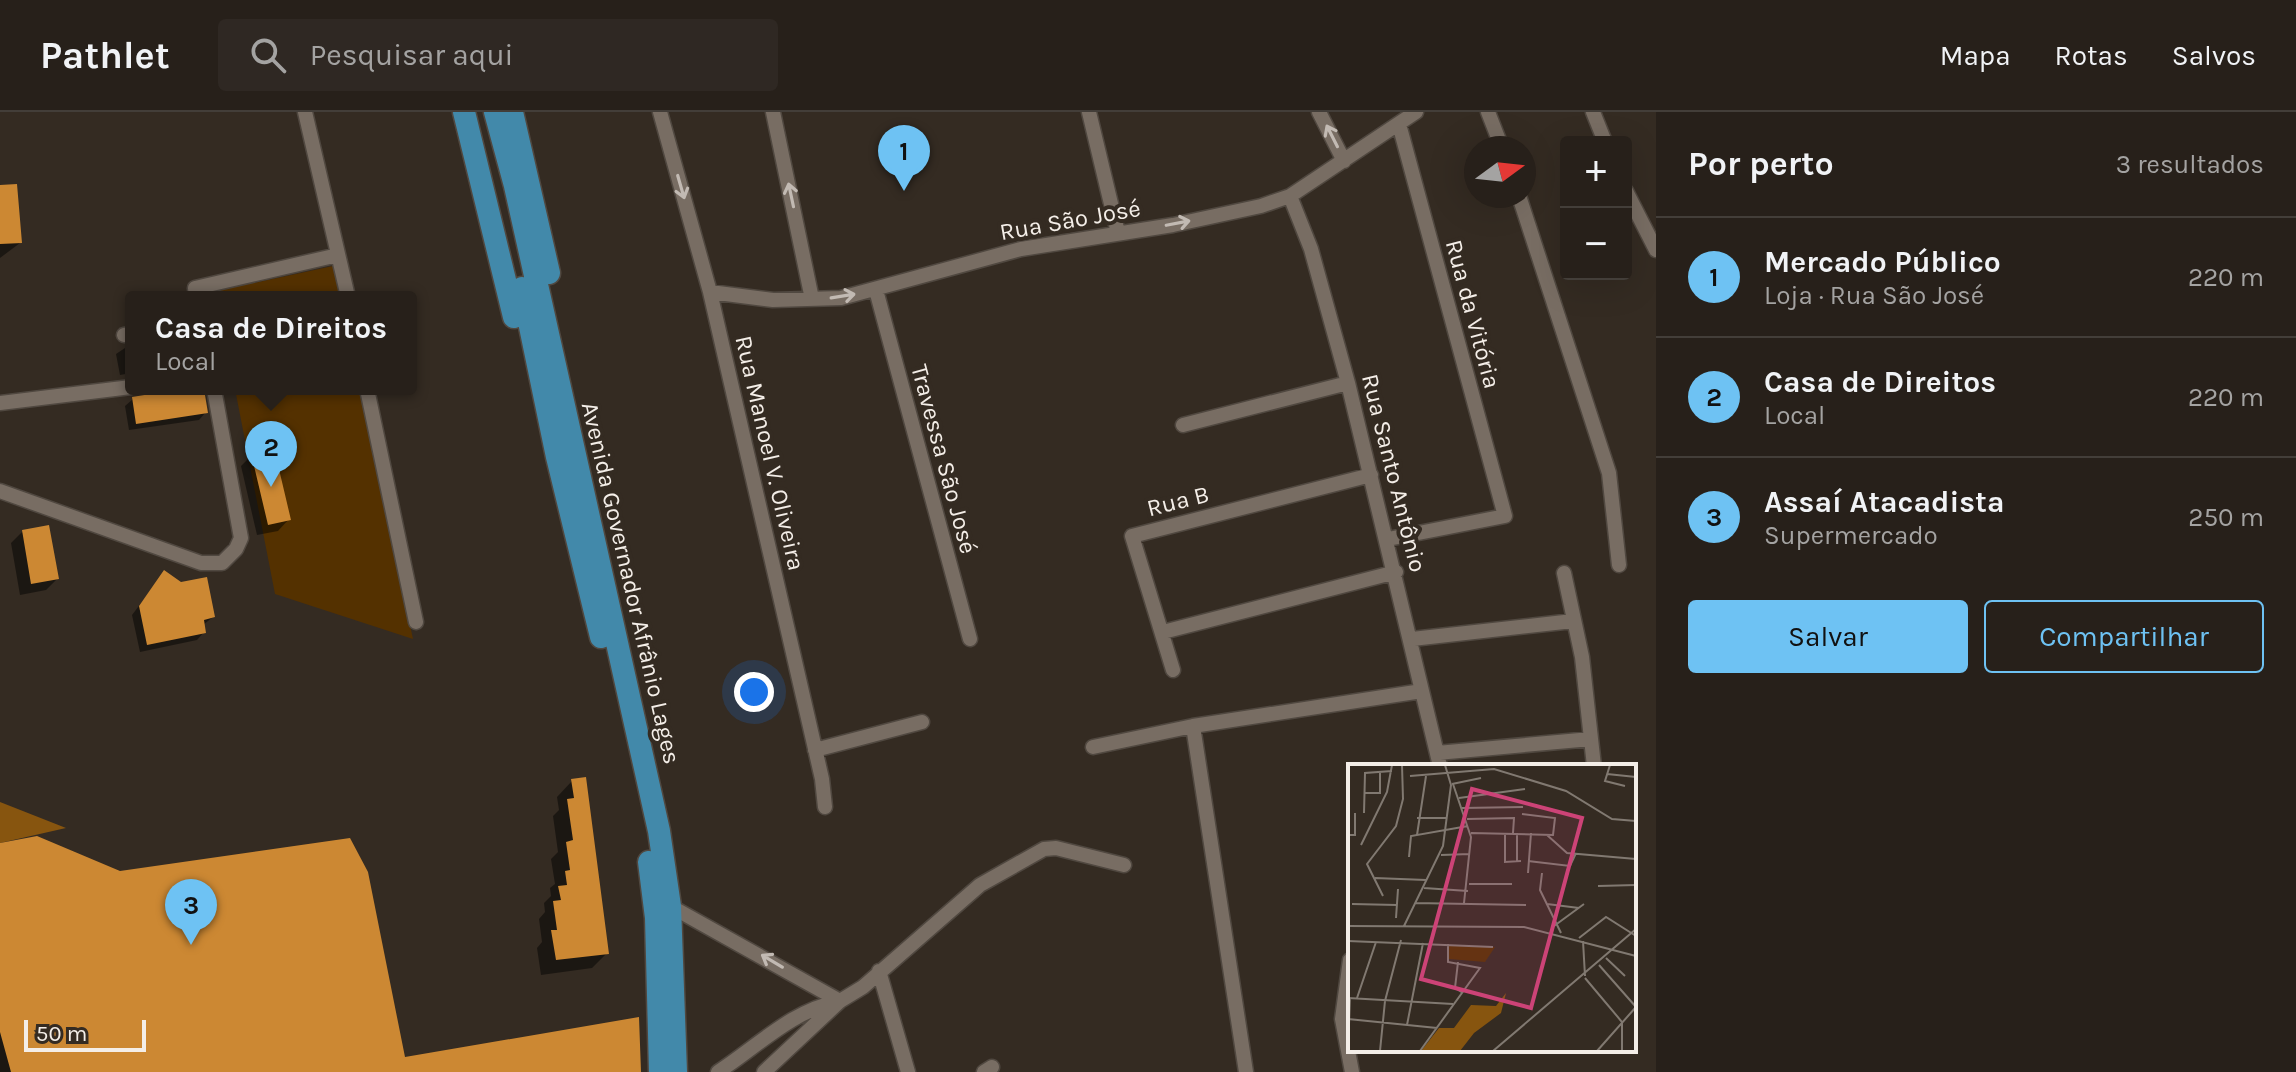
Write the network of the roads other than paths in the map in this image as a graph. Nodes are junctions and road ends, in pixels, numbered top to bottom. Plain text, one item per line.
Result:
1 (305, 112) edge
2 (464, 112) edge
3 (480, 112) edge
4 (495, 112) edge
5 (512, 112) edge
6 (660, 112) edge
7 (773, 112) edge
8 (1089, 112) edge
9 (1319, 112) edge
10 (1416, 112) edge
11 (1488, 112) edge
12 (1593, 112) edge
13 (1399, 124) junction
14 (1497, 136) edge
15 (1603, 136) edge
16 (1344, 161) junction
17 (1290, 196) junction
18 (1632, 203) edge
19 (1523, 208) edge
20 (1118, 233) junction
21 (1656, 250) edge
22 (338, 255) junction
23 (876, 290) junction
24 (203, 291) edge
25 (347, 291) edge
26 (710, 292) junction
27 (812, 299) junction
28 (1348, 383) junction
29 (125, 388) edge
30 (215, 395) edge
31 (368, 395) edge
32 (0, 403) edge
33 (1183, 425) dead end
34 (566, 459) junction
35 (1371, 475) junction
36 (0, 491) edge
37 (1388, 539) junction
38 (1619, 565) dead end
39 (1396, 572) junction
40 (1564, 573) dead end
41 (1573, 621) junction
42 (416, 622) dead end
43 (1163, 632) junction
44 (970, 639) dead end
45 (1412, 639) junction
46 (1173, 670) dead end
47 (1422, 691) junction
48 (922, 722) dead end
49 (1193, 726) junction
50 (1591, 739) junction
51 (1093, 747) dead end
52 (815, 750) junction
53 (1438, 760) edge
54 (1594, 764) edge
55 (825, 807) dead end
56 (1124, 865) dead end
57 (670, 906) junction
58 (879, 971) junction
59 (1348, 975) edge
60 (840, 1001) junction
61 (1348, 1051) edge
62 (1348, 1052) edge
63 (660, 1072) edge
64 (676, 1072) edge
65 (718, 1072) edge
66 (764, 1072) edge
67 (908, 1072) edge
68 (1244, 1072) edge
69 (1352, 1072) edge

1 - 22 street
2 - 34 main road
3 - 34 main road, Avenida Governador Afrânio Lages
4 - 34 main road, Avenida Governador Afrânio Lages
5 - 34 main road
6 -> 26 street, Rua Manoel V. Oliveira
27 -> 7 street
8 - 20 street
16 -> 9 street
10 - 13 street, Rua São José
11 - 14 street
12 - 15 street
13 - 16 street, Rua São José
13 - 37 street, Rua da Vitória
16 - 17 street, Rua São José
20 -> 17 street, Rua São José
17 - 28 street, Rua Santo Antônio
18 - 21 street
19 - 38 street
20 - 23 street, Rua São José
22 - 24 street
22 - 25 street
27 -> 23 street, Rua São José
23 - 44 street, Travessa São José
26 - 27 street, Rua São José
26 - 52 street, Rua Manoel V. Oliveira
28 - 33 street
28 - 35 street, Rua Santo Antônio
29 - 32 street
30 - 36 street
31 - 42 street
34 - 57 main road, Avenida Governador Afrânio Lages
34 - 63 main road, Avenida Governador Afrânio Lages
35 - 37 street, Rua Santo Antônio
35 - 43 street, Rua B
37 - 39 street, Rua Santo Antônio
39 - 43 street
39 - 45 street, Rua Santo Antônio
40 - 41 street
41 - 45 street
41 - 50 street
43 - 46 street, Rua B
45 - 47 street, Rua Santo Antônio
47 - 49 street
47 - 53 street, Rua Santo Antônio
48 - 52 street
49 - 51 street
49 - 68 street
50 - 53 street
50 - 54 street
52 - 55 street, Rua Manoel V. Oliveira
56 - 58 street
60 -> 57 street
57 - 64 main road, Avenida Governador Afrânio Lages
58 - 60 street
58 - 67 street
59 - 61 street
60 - 65 street
60 - 66 street
62 - 69 street

